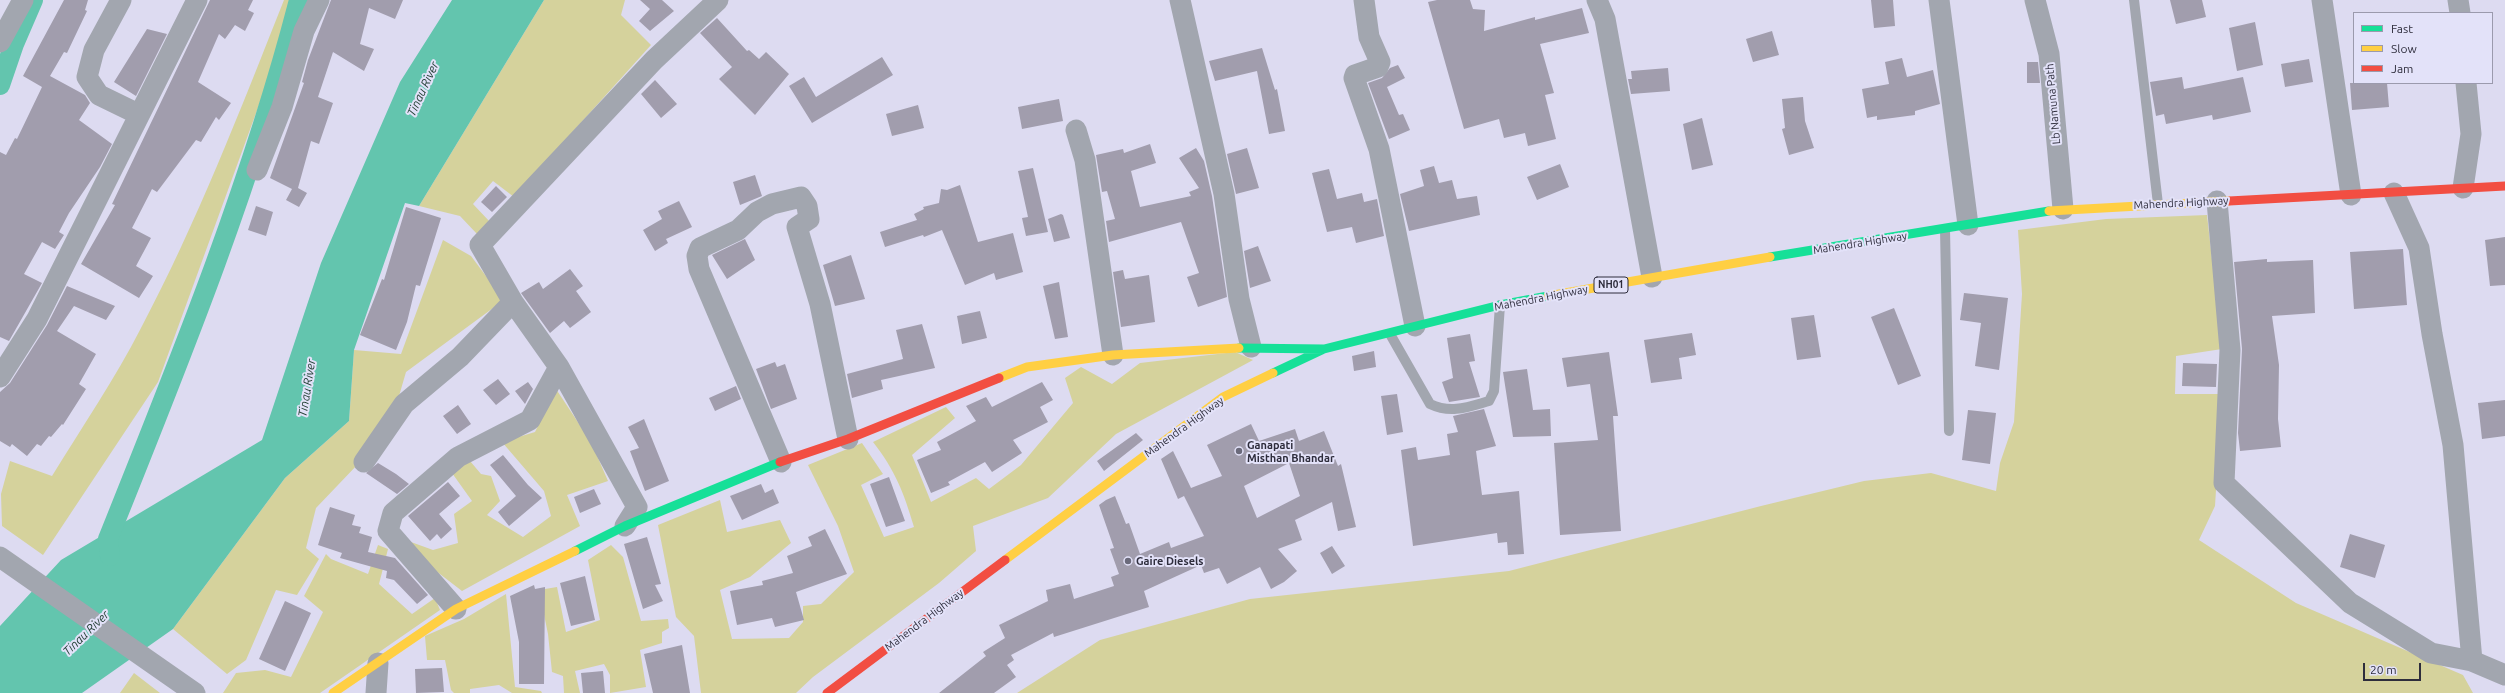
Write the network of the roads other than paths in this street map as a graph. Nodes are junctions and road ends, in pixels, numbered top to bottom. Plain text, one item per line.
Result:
1 (23, 0) edge
2 (121, 0) edge
3 (196, 0) edge
4 (319, 0) edge
5 (718, 0) edge
6 (1180, 0) edge
7 (1364, 0) edge
8 (1597, 0) edge
9 (1939, 0) edge
10 (2035, 0) edge
11 (2134, 0) edge
12 (2322, 0) edge
13 (2458, 0) edge
14 (2460, 12) edge
15 (0, 42) edge
16 (2466, 84) edge
17 (138, 114) junction
18 (1076, 130) dead end
19 (257, 170) dead end
20 (2505, 186) edge
21 (2463, 188) junction
22 (2394, 193) junction
23 (2351, 195) junction
24 (2217, 201) junction
25 (2158, 204) junction
26 (2063, 209) junction
27 (1968, 225) junction
28 (1945, 229) junction
29 (1652, 277) junction
30 (514, 302) junction
31 (1500, 305) junction
32 (1415, 326) junction
33 (1390, 334) junction
34 (1251, 347) junction
35 (1324, 348) junction
36 (1113, 355) junction
37 (559, 367) junction
38 (0, 377) edge
39 (1949, 431) dead end
40 (848, 439) junction
41 (364, 462) dead end
42 (781, 462) junction
43 (625, 526) junction
44 (0, 557) edge
45 (456, 609) junction
46 (2472, 661) junction
47 (378, 663) junction
48 (2505, 675) edge
49 (196, 693) edge
50 (333, 693) edge
51 (376, 693) edge
52 (828, 693) edge

1 - 15 street
2 - 17 street
3 - 17 street
4 - 19 street
5 - 30 street
6 - 34 street
7 - 32 street
8 - 29 street
9 - 27 street
10 - 26 street, Lb Namuna Path
11 - 25 lane
12 - 23 street
13 - 14 street
16 - 21 street
17 - 38 street
18 - 36 street
20 - 21 main road, Mahendra Highway / NH01
21 - 22 main road, Mahendra Highway / NH01
22 - 23 main road, Mahendra Highway / NH01
22 - 46 street
23 - 24 main road, Mahendra Highway / NH01
24 - 25 main road, Mahendra Highway / NH01
24 - 46 street
25 - 26 main road, Mahendra Highway / NH01
26 - 27 main road, Mahendra Highway / NH01
27 - 28 main road, Mahendra Highway / NH01
28 - 29 main road, Mahendra Highway / NH01
28 - 39 lane
29 - 31 main road, Mahendra Highway / NH01
30 - 37 street
30 - 41 street
31 - 32 main road, Mahendra Highway / NH01
31 - 33 lane
32 - 33 main road, Mahendra Highway / NH01
33 - 35 main road, Mahendra Highway / NH01
34 - 35 main road
34 - 36 main road
35 - 52 main road, Mahendra Highway / NH01
36 - 40 main road
37 - 43 street
37 - 45 street
40 - 42 main road
40 - 42 street
42 - 43 main road
43 - 45 main road
44 - 49 street
45 - 47 main road
46 - 48 street
47 - 50 main road
47 - 51 street

